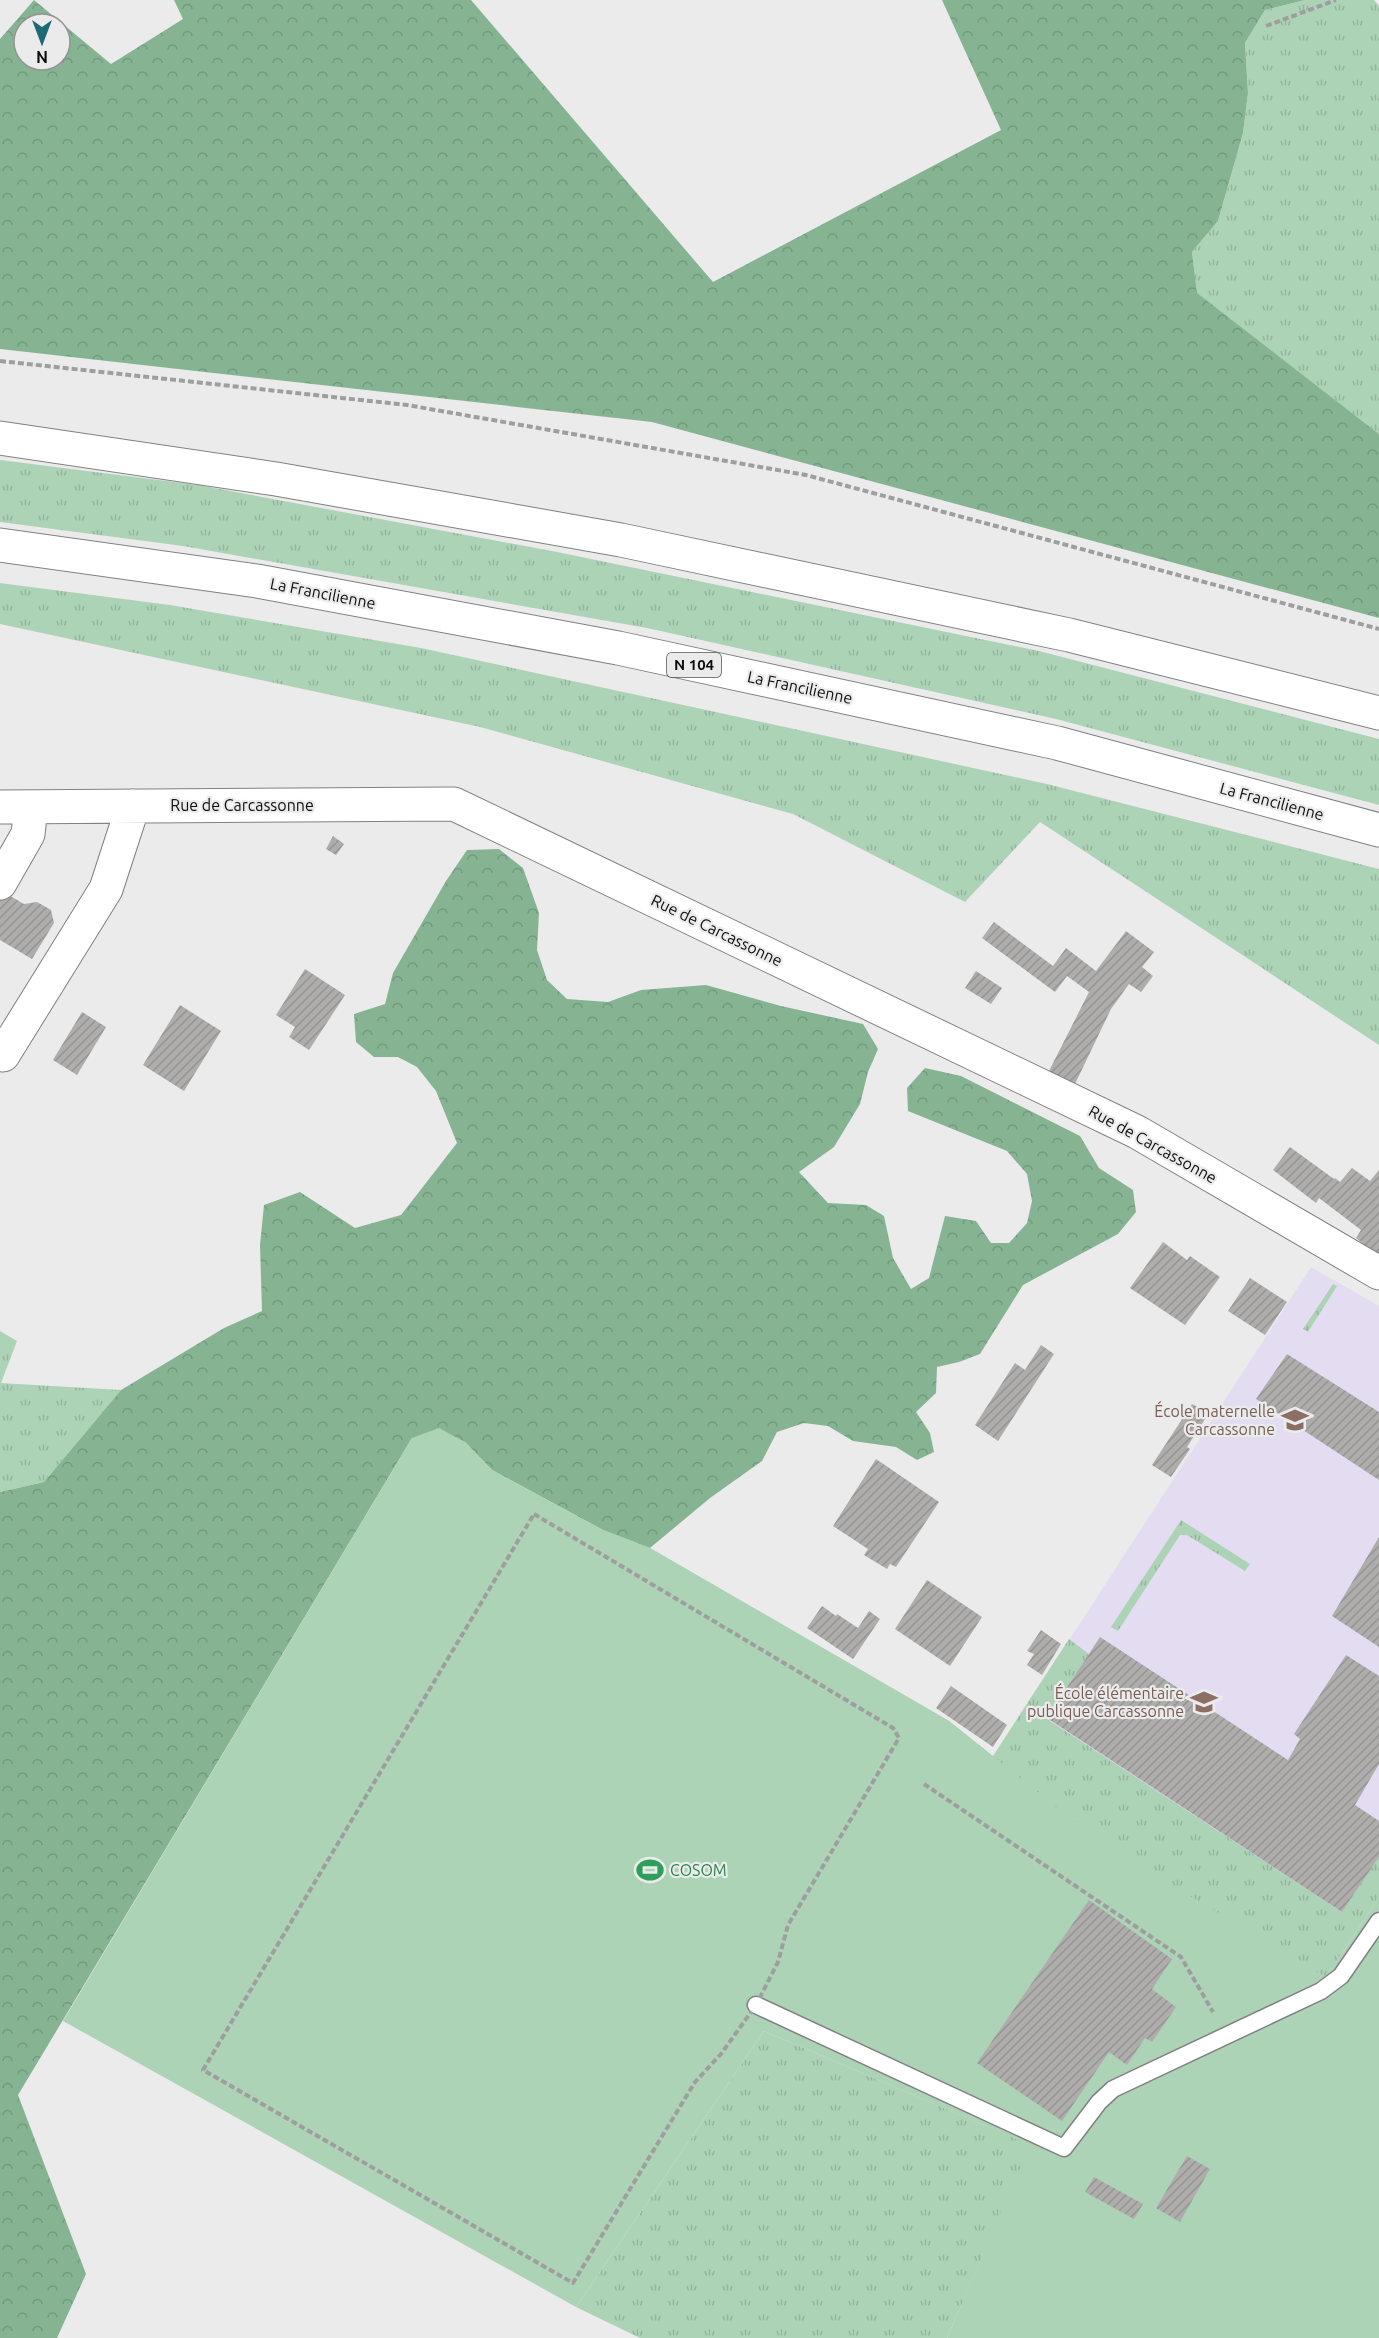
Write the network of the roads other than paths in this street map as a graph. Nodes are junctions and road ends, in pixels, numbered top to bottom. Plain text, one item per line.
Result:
1 (0, 438) edge
2 (0, 545) edge
3 (1379, 713) edge
4 (133, 806) junction
5 (15, 807) edge
6 (1379, 830) edge
7 (0, 883) edge
8 (3, 1055) dead end
9 (1379, 1273) edge
10 (1379, 1921) edge
11 (756, 2006) road end

1 - 3 main road
2 - 6 main road, La Francilienne / N 104
4 - 5 main road, Rue de Carcassonne
4 - 8 main road
4 - 9 main road, Rue de Carcassonne
5 - 7 main road
10 - 11 lane

